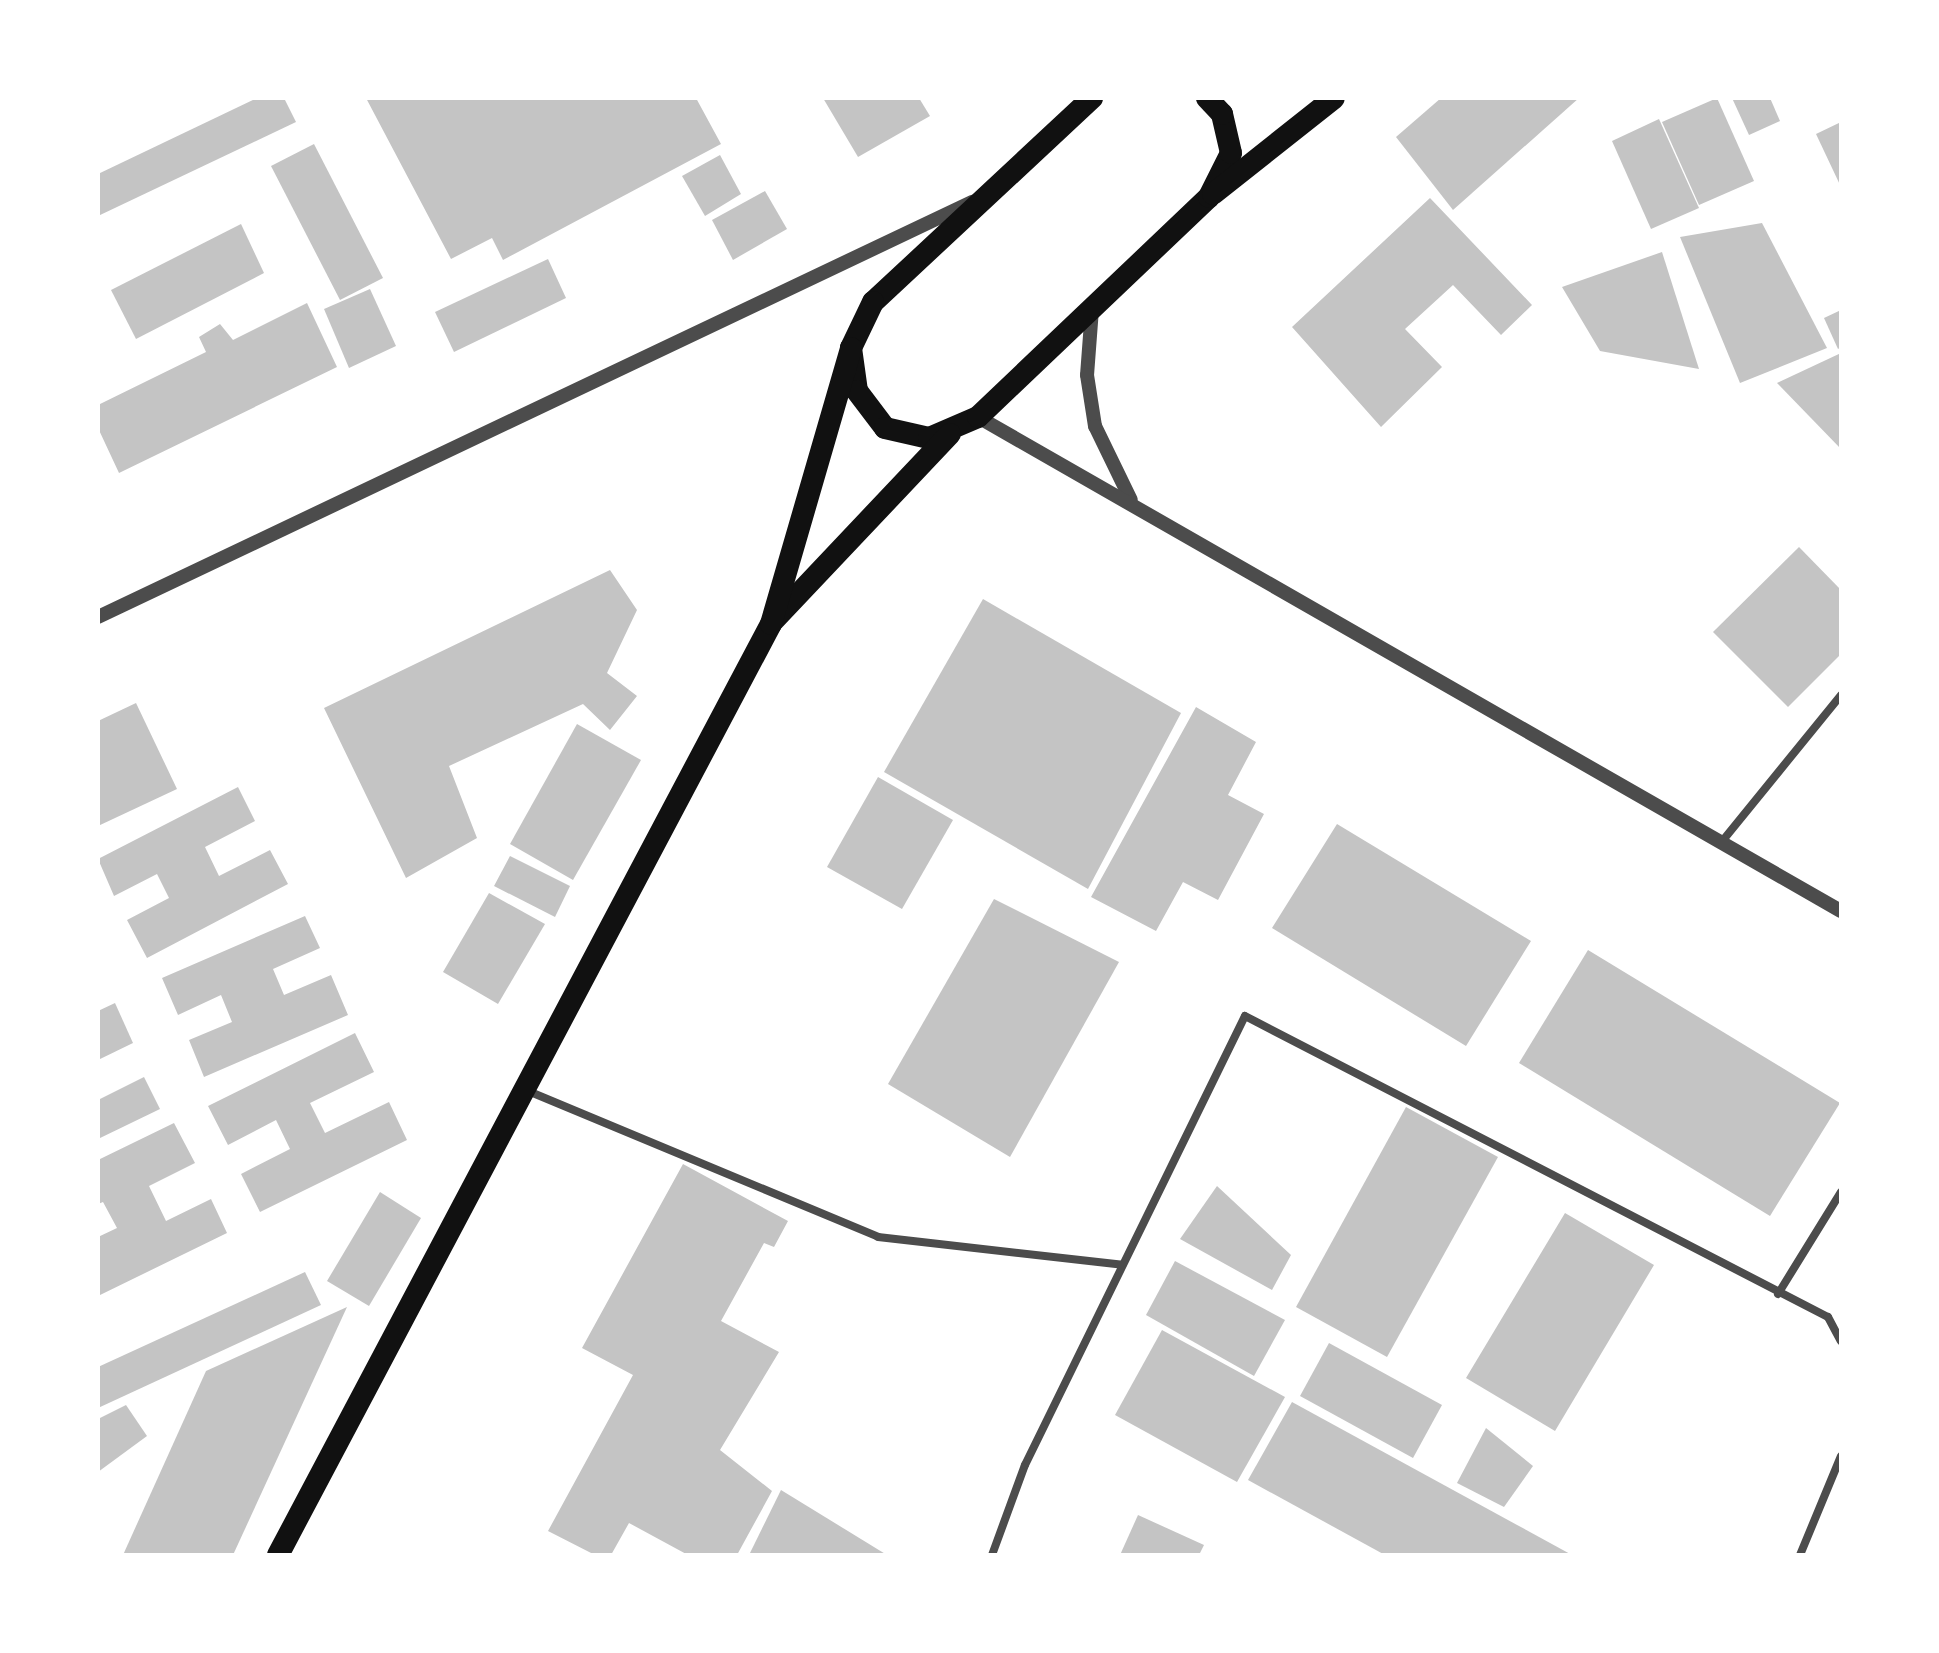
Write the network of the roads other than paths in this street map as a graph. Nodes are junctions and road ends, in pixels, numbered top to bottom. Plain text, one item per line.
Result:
1 (1092, 98) edge
2 (1207, 98) edge
3 (1334, 98) edge
4 (985, 196) junction
5 (1209, 197) junction
6 (1092, 309) junction
7 (851, 348) junction
8 (978, 417) junction
9 (950, 434) junction
10 (1131, 500) junction
11 (98, 617) edge
12 (771, 624) junction
13 (1841, 695) edge
14 (1724, 839) junction
15 (1841, 911) edge
16 (528, 1091) junction
17 (1841, 1192) edge
18 (1122, 1265) junction
19 (1778, 1294) junction
20 (1841, 1341) edge
21 (1841, 1456) edge
22 (278, 1555) edge
23 (992, 1555) edge
24 (1800, 1555) edge

1 - 4 highway
2 - 5 highway
3 - 5 highway
4 - 7 highway
4 - 11 street
5 - 6 highway
6 - 8 highway
6 - 10 street
7 - 9 highway
7 - 12 highway
8 - 9 highway
8 - 10 street
9 - 12 highway
10 - 14 street
12 - 16 highway
13 - 14 street
14 - 15 street
16 - 18 street
16 - 22 highway
17 - 19 street
18 - 19 street
18 - 23 street
19 - 20 street
21 - 24 street

